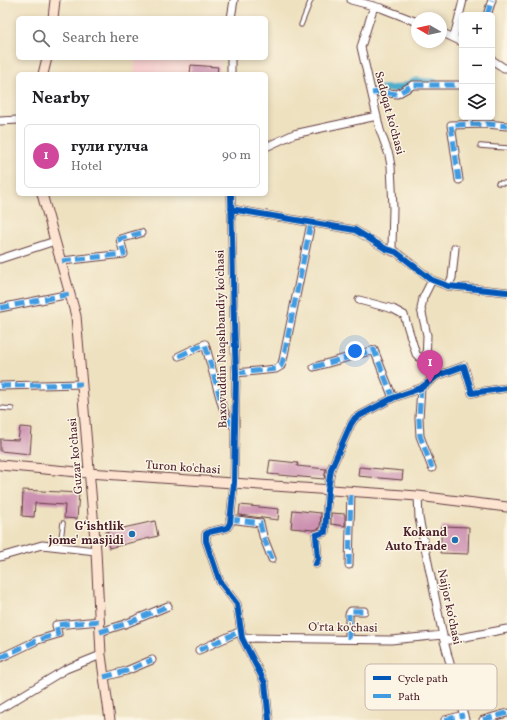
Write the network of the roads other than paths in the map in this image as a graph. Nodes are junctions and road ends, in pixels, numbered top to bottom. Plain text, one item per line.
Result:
1 (55, 0) edge
2 (234, 0) edge
3 (311, 0) edge
4 (351, 0) edge
5 (463, 0) edge
6 (492, 0) edge
7 (374, 6) junction
8 (488, 12) edge
9 (53, 16) edge
10 (231, 16) edge
11 (411, 20) edge
12 (301, 25) dead end
13 (447, 34) edge
14 (454, 37) junction
15 (459, 40) edge
16 (46, 60) edge
17 (231, 60) edge
18 (495, 62) edge
19 (507, 68) edge
20 (44, 72) edge
21 (231, 72) edge
22 (458, 85) dead end
23 (372, 93) junction
24 (377, 116) junction
25 (16, 120) edge
26 (0, 121) edge
27 (507, 126) edge
28 (268, 146) edge
29 (480, 146) dead end
30 (507, 148) edge
31 (459, 180) dead end
32 (498, 183) dead end
33 (507, 183) edge
34 (43, 196) edge
35 (231, 196) edge
36 (231, 209) junction
37 (311, 223) junction
38 (141, 233) dead end
39 (55, 241) junction
40 (455, 248) dead end
41 (393, 252) junction
42 (0, 259) edge
43 (62, 261) junction
44 (432, 280) junction
45 (448, 286) junction
46 (507, 292) edge
47 (70, 294) junction
48 (358, 300) dead end
49 (0, 308) edge
50 (179, 356) dead end
51 (426, 364) junction
52 (314, 367) dead end
53 (236, 373) junction
54 (432, 380) junction
55 (82, 384) junction
56 (0, 386) edge
57 (421, 388) junction
58 (507, 388) edge
59 (393, 398) junction
60 (0, 408) edge
61 (12, 409) dead end
62 (235, 428) junction
63 (0, 465) edge
64 (432, 468) dead end
65 (89, 473) junction
66 (234, 483) junction
67 (328, 490) junction
68 (351, 491) junction
69 (418, 496) junction
70 (507, 506) edge
71 (230, 519) junction
72 (63, 523) dead end
73 (60, 547) junction
74 (96, 551) junction
75 (0, 557) edge
76 (272, 559) dead end
77 (316, 564) dead end
78 (349, 565) dead end
79 (168, 606) dead end
80 (364, 611) dead end
81 (100, 621) junction
82 (507, 629) edge
83 (100, 632) junction
84 (241, 634) junction
85 (444, 638) junction
86 (349, 639) junction
87 (198, 650) dead end
88 (101, 655) junction
89 (0, 658) edge
90 (152, 660) dead end
91 (451, 664) edge
92 (104, 677) junction
93 (0, 709) edge
94 (507, 713) edge
95 (465, 718) edge
96 (110, 720) edge
97 (269, 720) edge
98 (445, 720) edge
99 (483, 720) edge

1 - 9 main road
2 - 10 street
3 - 12 lane
4 - 7 street
5 - 14 street
6 - 8 street
7 - 11 street
7 - 23 street, Sadoqat ko'chasi
13 - 14 street
14 - 15 street
16 - 20 main road
17 - 21 street
18 - 19 street
22 - 23 street
23 - 24 street, Sadoqat ko'chasi
24 - 28 street
24 - 41 street, Sadoqat ko'chasi
25 - 26 street
27 - 31 street
29 - 30 lane
32 - 33 lane
34 - 39 main road, Guzar koʻchasi
35 - 36 street, Baxovuddin Naqshbandiy ko'chasi
36 - 37 street
36 - 53 street, Baxovuddin Naqshbandiy ko'chasi
37 - 41 street
37 - 53 street
38 - 43 street
39 - 42 street
39 - 43 main road, Guzar koʻchasi
40 - 45 street
41 - 44 street
43 - 47 main road, Guzar koʻchasi
44 - 45 street
44 - 51 street
45 - 46 street
47 - 49 street
47 - 55 main road, Guzar koʻchasi
48 - 51 street
50 - 62 street
51 - 54 street
52 - 59 street
53 - 62 street, Baxovuddin Naqshbandiy ko'chasi
54 - 57 street
54 - 58 street
55 - 56 street
55 - 65 main road, Guzar koʻchasi
57 - 59 street
57 - 64 street
59 - 67 street
60 - 61 lane
62 - 66 street, Baxovuddin Naqshbandiy ko'chasi
63 - 65 main road, Turon ko'chasi
65 - 66 main road, Turon ko'chasi
65 - 74 main road, Guzar koʻchasi
66 - 67 main road, Turon ko'chasi
66 - 71 street, Baxovuddin Naqshbandiy ko'chasi
67 - 68 main road, Turon ko'chasi
67 - 77 street
68 - 69 main road, Turon ko'chasi
68 - 78 street
69 - 70 main road, Turon ko'chasi
69 - 85 street, Najjor koʻchasi
71 - 76 street
71 - 84 street
72 - 73 lane
73 - 74 street
73 - 75 street
74 - 81 main road, Guzar koʻchasi
79 - 83 street
80 - 86 street
81 - 83 main road, Guzar koʻchasi
81 - 89 street
82 - 85 street, O'rta ko'chasi
83 - 88 main road, Guzar koʻchasi
84 - 86 street, O'rta ko'chasi
84 - 87 street
84 - 97 street
85 - 86 street, O'rta ko'chasi
85 - 91 street, Najjor koʻchasi
88 - 92 main road, Guzar koʻchasi
88 - 93 street
90 - 92 street
92 - 96 main road, Guzar koʻchasi
94 - 99 street
95 - 98 street

